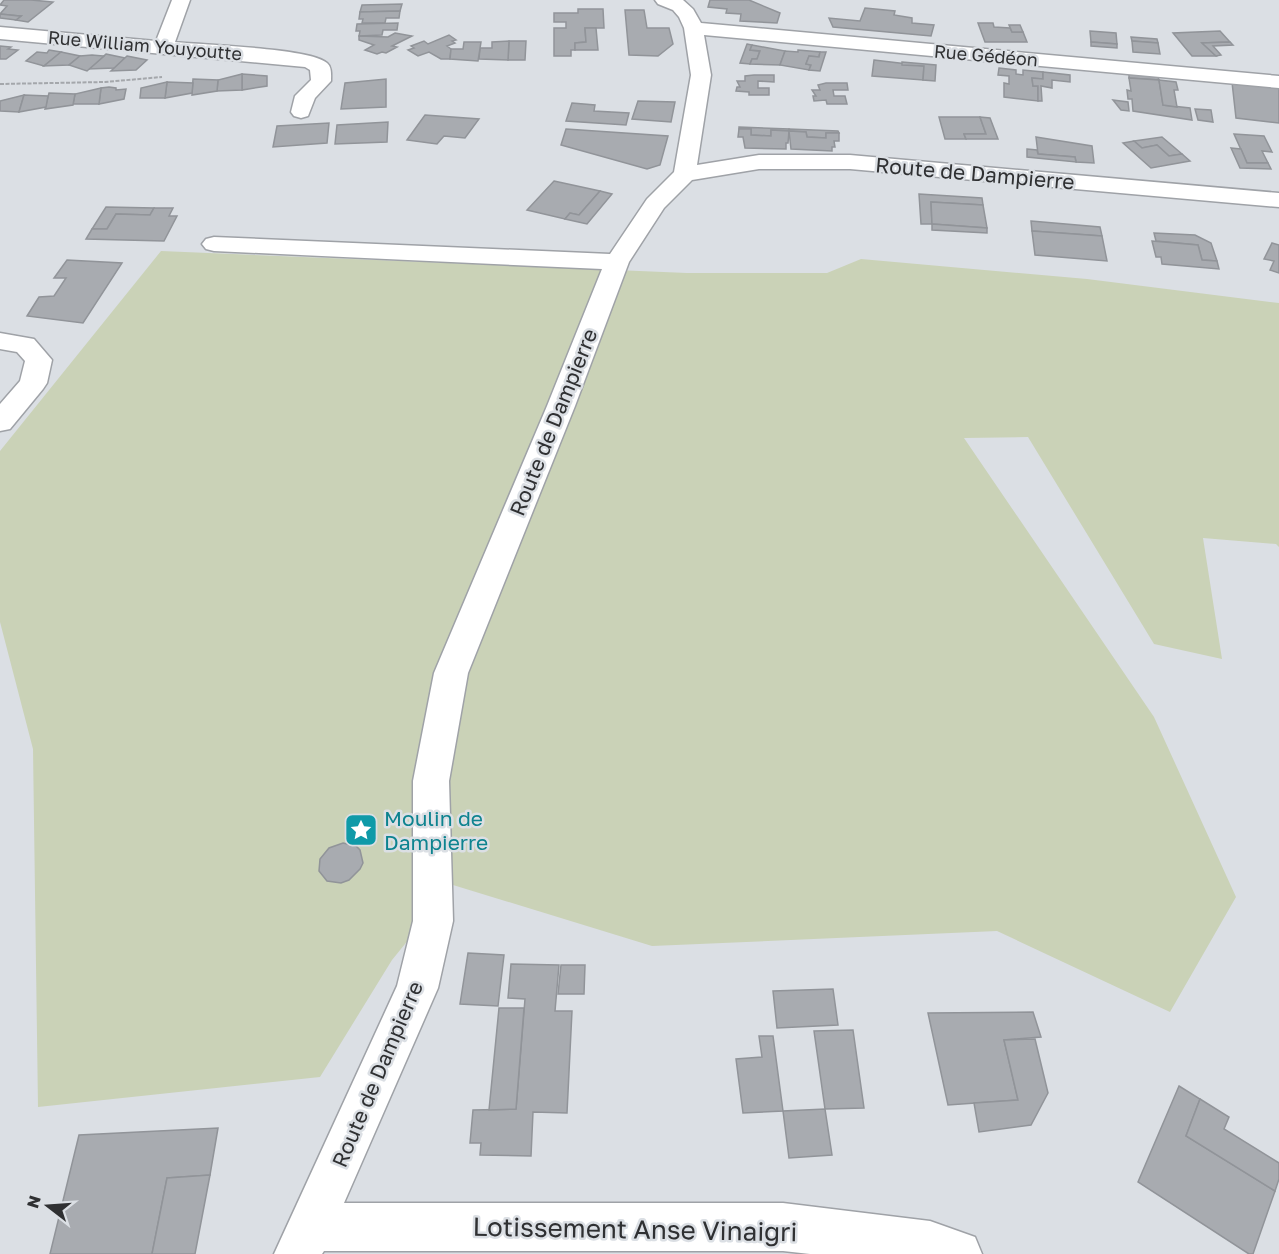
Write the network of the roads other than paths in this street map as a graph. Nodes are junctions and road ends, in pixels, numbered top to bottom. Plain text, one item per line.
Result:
1 (180, 0) edge
2 (664, 0) edge
3 (693, 28) junction
4 (0, 33) edge
5 (164, 46) junction
6 (1279, 82) edge
7 (301, 112) dead end
8 (686, 174) junction
9 (1279, 200) edge
10 (214, 244) dead end
11 (617, 262) junction
12 (0, 341) edge
13 (0, 422) edge
14 (304, 1241) edge
15 (958, 1254) edge

1 - 5 street
2 - 3 street
3 - 6 street, Rue Gédéon
3 - 8 street
4 - 5 street, Rue William Youyoutte
5 - 7 street, Rue William Youyoutte
8 - 9 street, Route de Dampierre
8 - 11 street, Route de Dampierre
10 - 11 street
11 - 14 street, Route de Dampierre
12 - 13 street
14 - 15 street, Lotissement Anse Vinaigri

